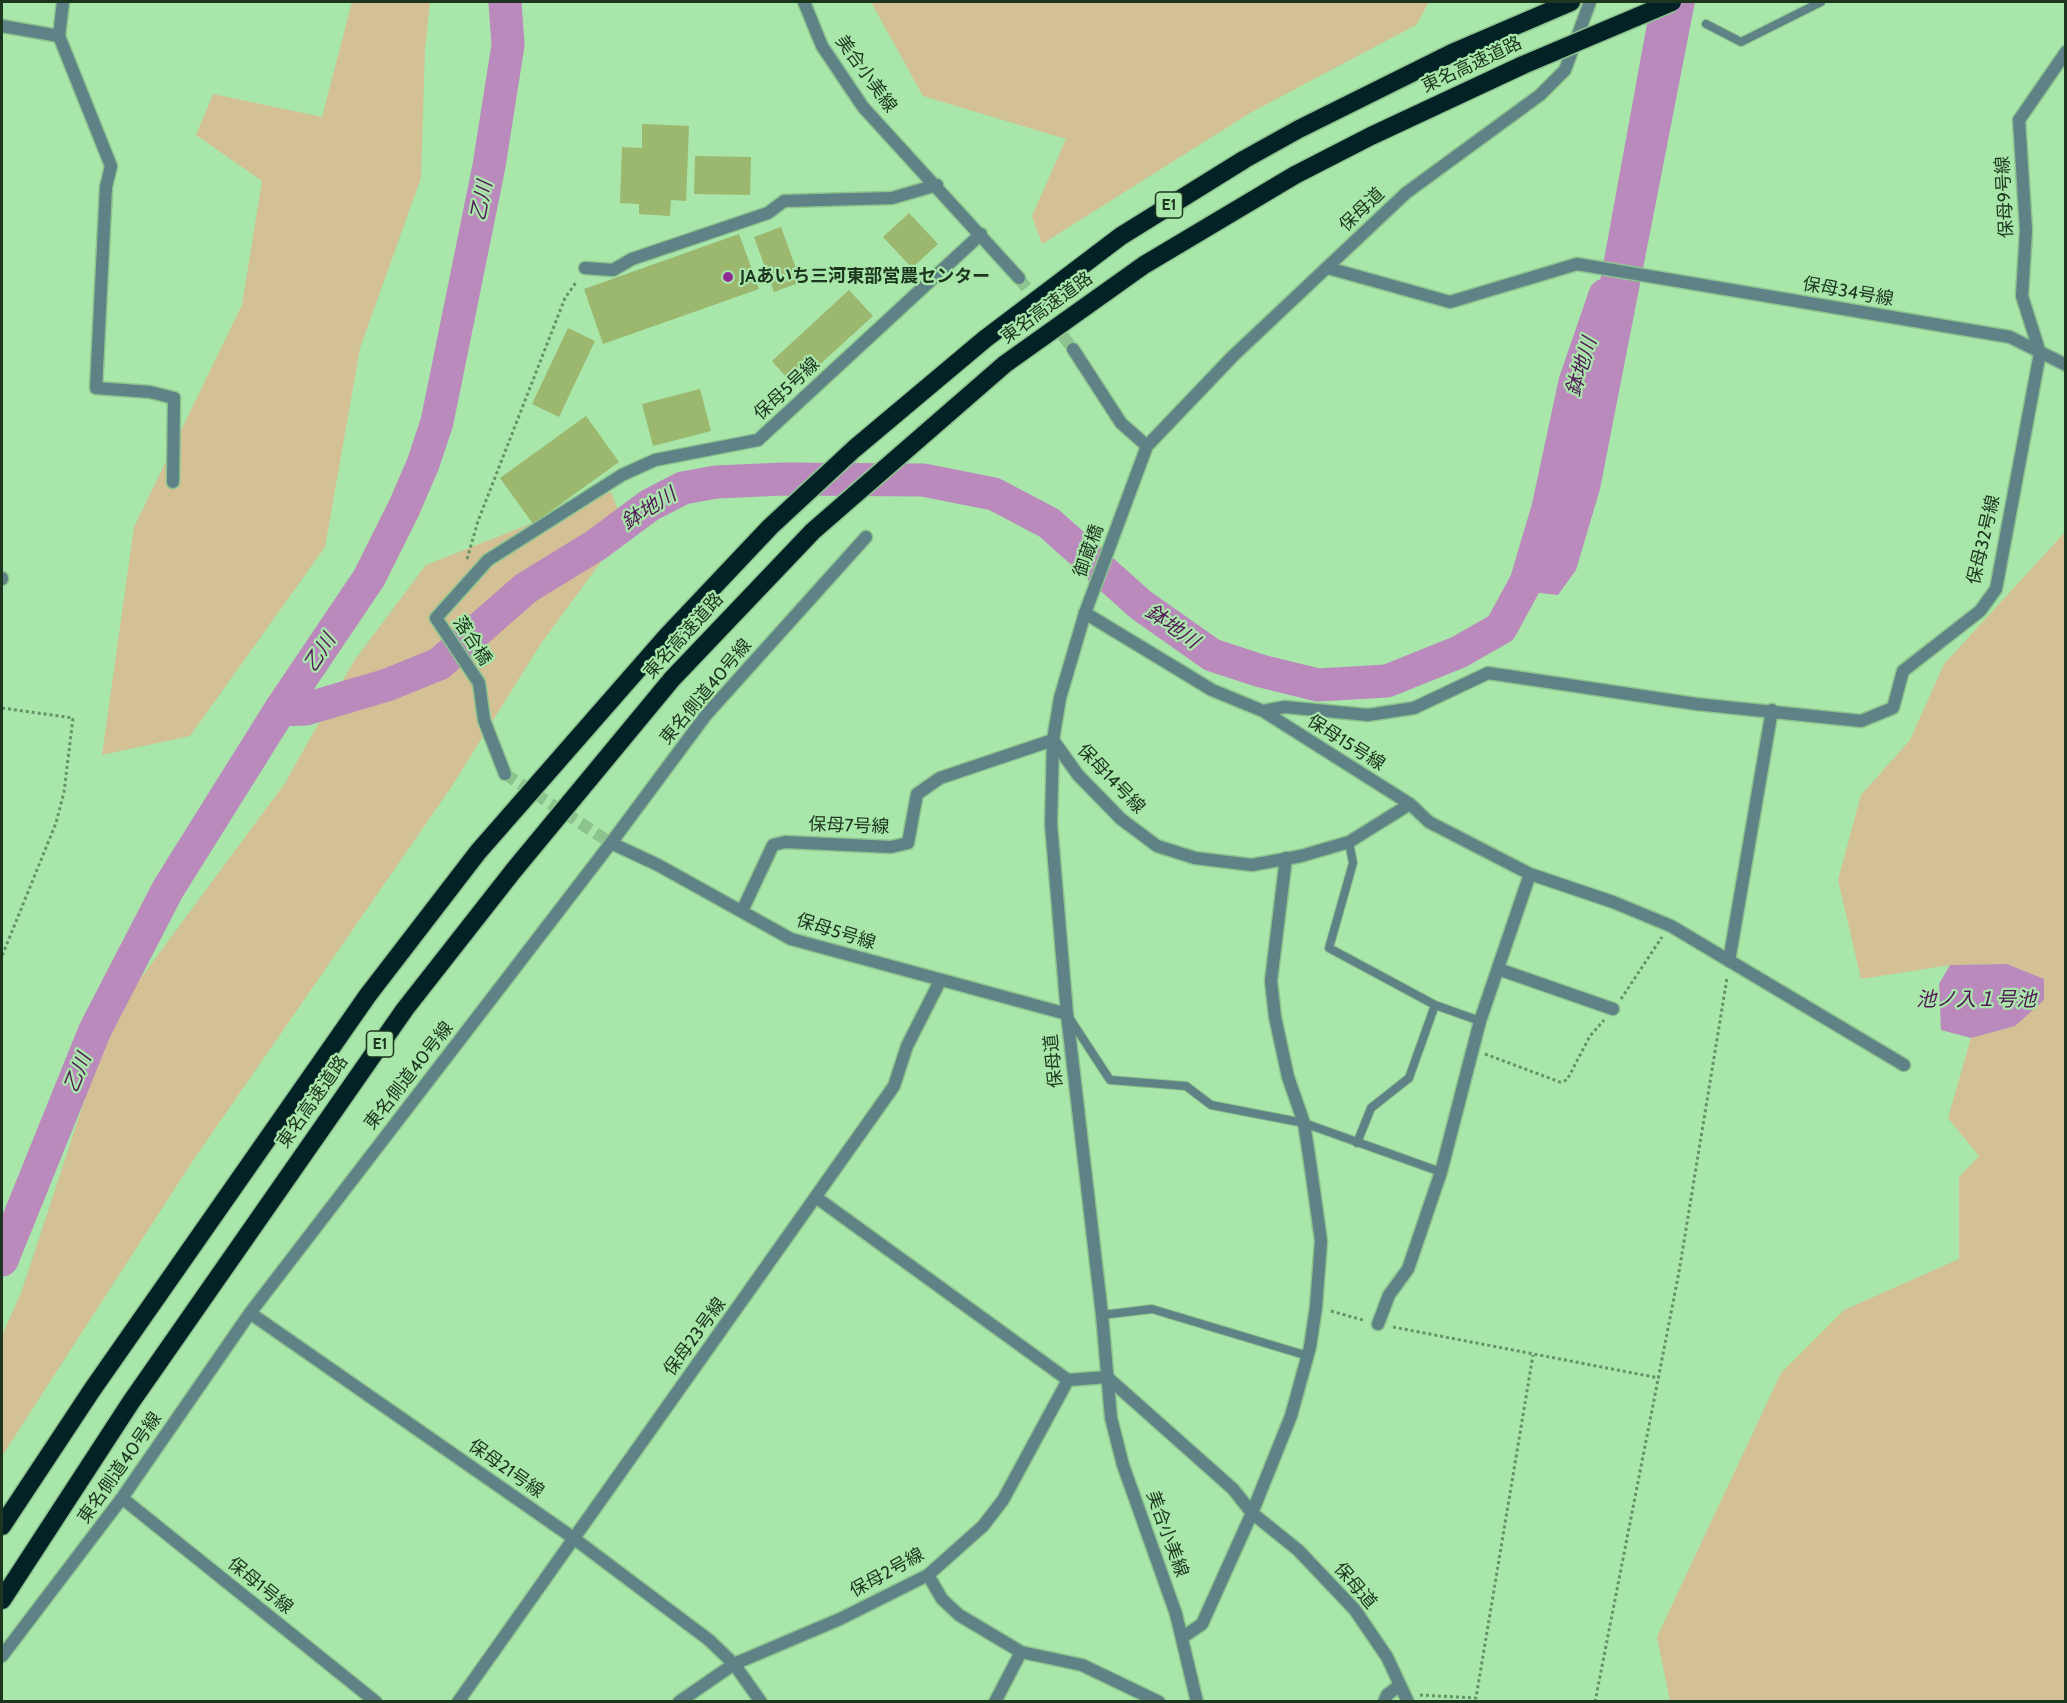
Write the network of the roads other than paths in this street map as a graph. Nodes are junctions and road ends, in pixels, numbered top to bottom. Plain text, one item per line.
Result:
1 (63, 2) edge
2 (804, 2) edge
3 (1571, 2) edge
4 (1590, 2) edge
5 (1672, 2) edge
6 (1821, 2) edge
7 (1706, 24) dead end
8 (2, 26) edge
9 (59, 36) junction
10 (2066, 52) edge
11 (937, 185) junction
12 (981, 234) junction
13 (585, 268) road end
14 (1328, 268) junction
15 (1020, 278) tunnel mouth
16 (1073, 349) tunnel mouth
17 (2040, 353) junction
18 (2066, 365) edge
19 (1147, 446) junction
20 (173, 482) dead end
21 (866, 537) dead end
22 (1085, 614) junction
23 (436, 618) joint
24 (1772, 710) junction
25 (1263, 711) junction
26 (1053, 740) junction
27 (505, 774) tunnel mouth
28 (1410, 804) junction
29 (1349, 842) junction
30 (611, 843) junction
31 (1286, 858) junction
32 (1530, 874) junction
33 (742, 911) junction
34 (1730, 961) junction
35 (1498, 969) junction
36 (940, 981) junction
37 (1435, 1005) junction
38 (1613, 1009) road end
39 (1067, 1014) junction
40 (1480, 1021) junction
41 (1904, 1065) dead end
42 (1304, 1123) junction
43 (1357, 1143) junction
44 (1441, 1172) junction
45 (817, 1198) junction
46 (249, 1313) junction
47 (1102, 1315) junction
48 (1378, 1324) road end
49 (1308, 1356) junction
50 (1107, 1377) junction
51 (1068, 1380) junction
52 (122, 1498) junction
53 (1252, 1513) junction
54 (2, 1526) edge
55 (572, 1538) junction
56 (928, 1575) junction
57 (2, 1600) edge
58 (1183, 1637) junction
59 (1021, 1652) junction
60 (2, 1656) edge
61 (734, 1664) junction
62 (1404, 1693) edge
63 (376, 1701) edge
64 (458, 1701) edge
65 (679, 1701) edge
66 (761, 1701) edge
67 (995, 1701) edge
68 (1158, 1701) edge
69 (1197, 1701) edge
70 (1384, 1701) edge

1 - 9 street
2 - 11 street, 美合小美線
3 - 54 highway, 東名高速道路 / E1
4 - 14 street, 保母道
5 - 57 highway, 東名高速道路 / E1, bridge
6 - 7 lane
8 - 9 street
9 - 20 street
10 - 17 street, 保母9号線
11 - 12 street, 美合小美線
11 - 13 street
12 - 15 street, 美合小美線
12 - 23 street, 保母5号線
14 - 17 street, 保母34号線
14 - 19 street, 保母道
16 - 19 street
17 - 18 street
17 - 24 street, 保母32号線
19 - 22 street, 御蔵橋
21 - 30 street, 東名側道40号線
22 - 25 street, 保母15号線
22 - 26 street, 保母道
23 - 27 street, 落合橋
24 - 25 street
24 - 34 street
25 - 28 street, 保母15号線
26 - 31 street, 保母14号線
26 - 33 street, 保母7号線
26 - 39 street, 保母道
28 - 29 street, 保母14号線
28 - 32 street, 保母15号線
29 - 31 street, 保母14号線
29 - 37 lane
30 - 33 street, 保母5号線
30 - 46 street, 東名側道40号線
31 - 42 street
32 - 34 street, 保母15号線
32 - 35 street
33 - 36 street, 保母5号線
34 - 41 street, 保母15号線
35 - 38 street
35 - 40 street
36 - 39 street, 保母5号線
36 - 45 street, 保母23号線
37 - 40 lane
37 - 43 lane
39 - 42 lane
39 - 47 street, 保母道
40 - 44 street
42 - 43 lane
42 - 49 street
43 - 44 lane
44 - 48 street
45 - 51 street
45 - 55 street, 保母23号線
46 - 52 street, 東名側道40号線
46 - 55 street, 保母21号線
47 - 49 lane
47 - 50 street, 保母道
49 - 53 street
50 - 51 street
50 - 53 street, 保母道
50 - 58 street, 美合小美線
51 - 56 street, 保母2号線
52 - 60 street, 東名側道40号線
52 - 63 street, 保母1号線
53 - 58 street
53 - 62 street, 保母道
55 - 61 street, 保母21号線
55 - 64 street, 保母23号線
56 - 59 street
56 - 61 street, 保母2号線
58 - 69 street, 美合小美線
59 - 67 street
59 - 68 street
61 - 65 street, 保母2号線
61 - 66 street, 保母21号線
62 - 70 street

